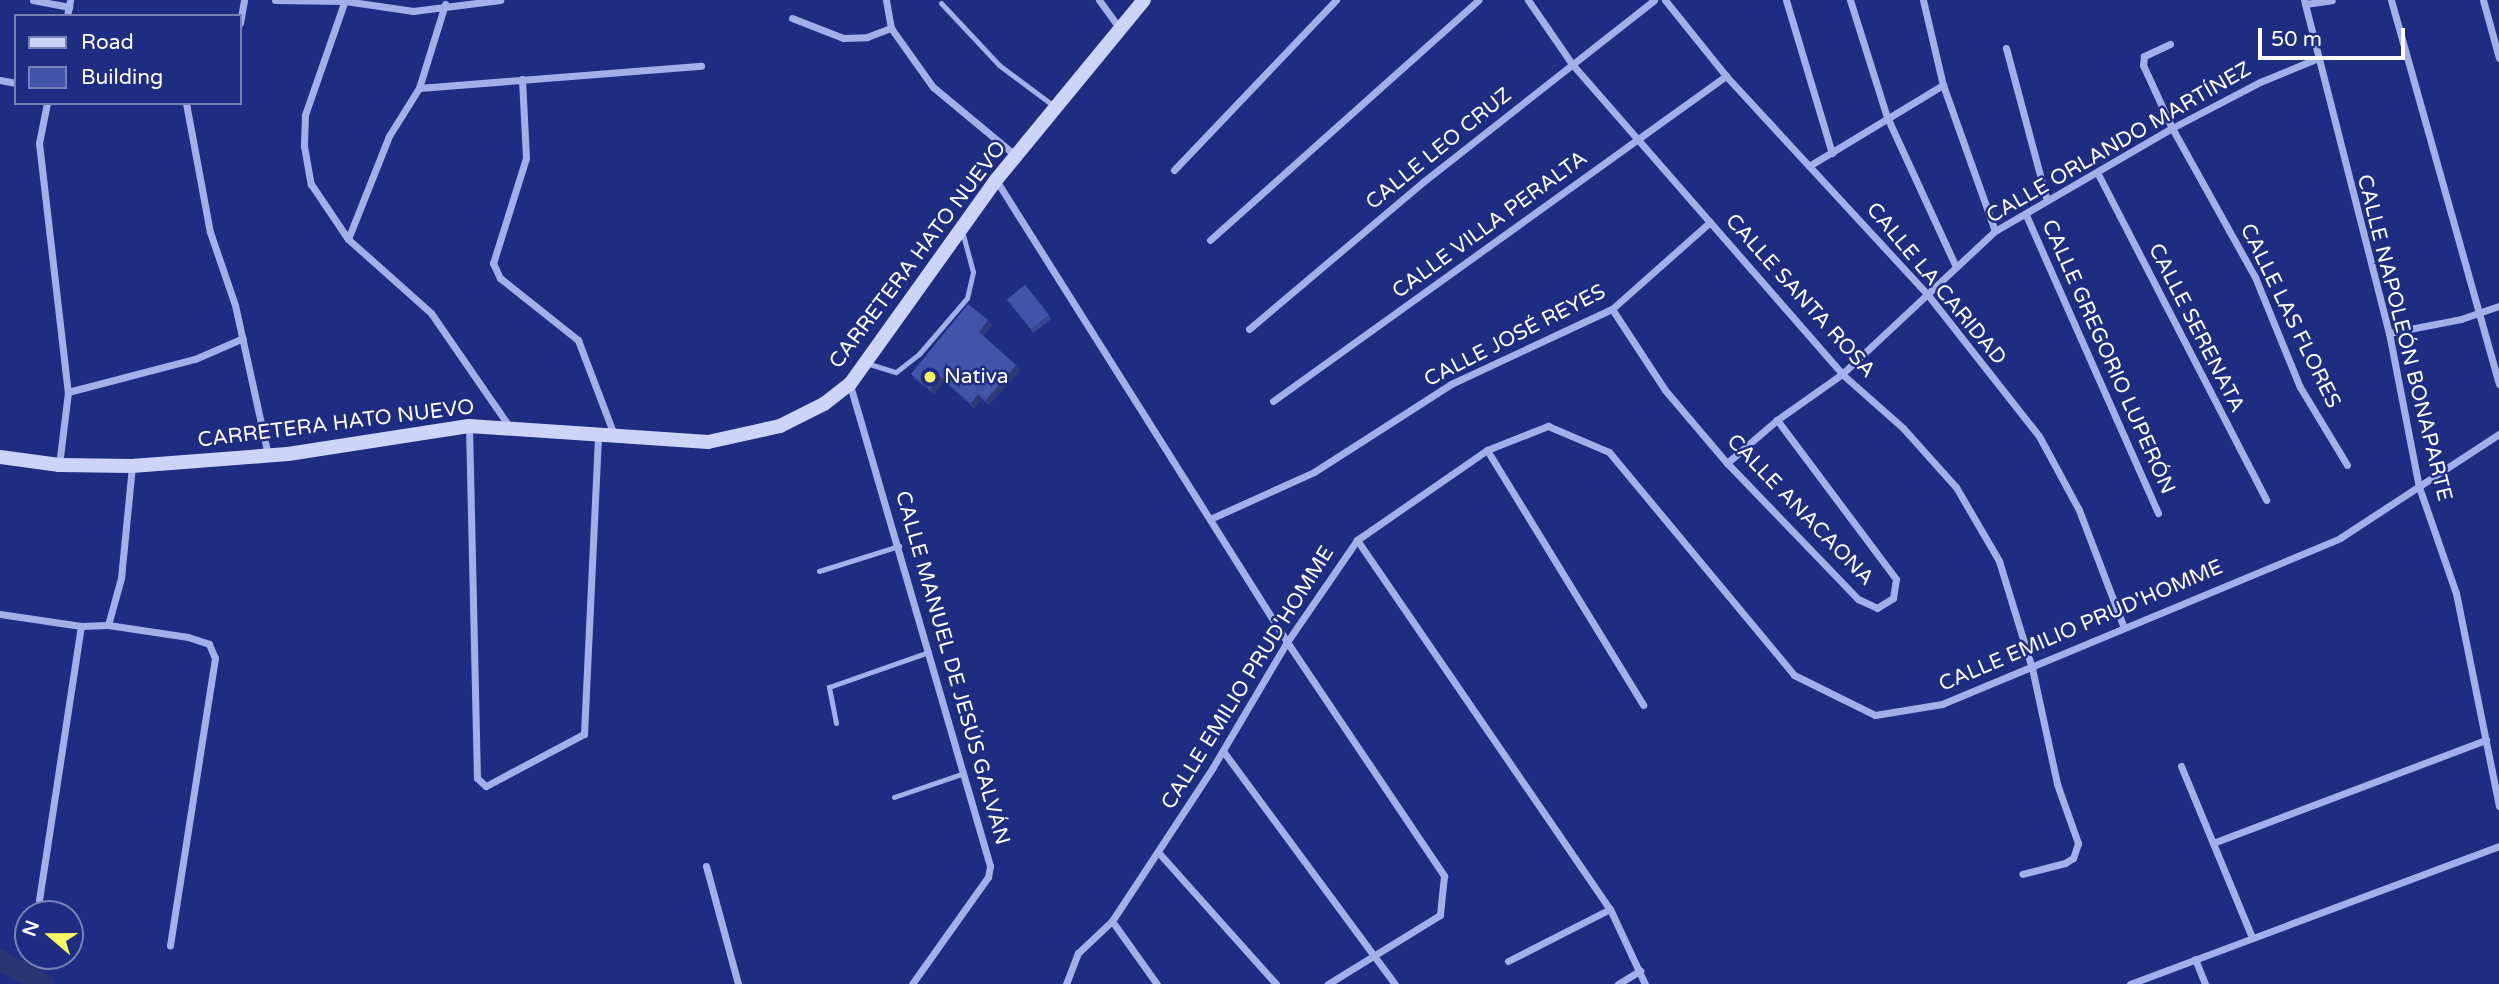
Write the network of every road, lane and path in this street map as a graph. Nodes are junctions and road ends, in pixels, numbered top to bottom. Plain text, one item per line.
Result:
1 (33, 0) edge
2 (275, 0) edge
3 (500, 0) edge
4 (886, 0) edge
5 (1099, 0) edge
6 (1144, 0) edge
7 (1336, 0) edge
8 (1478, 0) edge
9 (1528, 0) edge
10 (1654, 0) edge
11 (1665, 0) edge
12 (1786, 0) edge
13 (1850, 0) edge
14 (1923, 0) edge
15 (2332, 0) edge
16 (2390, 0) edge
17 (2483, 0) edge
18 (345, 1) edge
19 (488, 1) edge
20 (2304, 2) edge
21 (941, 3) dead end
22 (69, 4) edge
23 (445, 4) junction
24 (792, 18) dead end
25 (891, 28) junction
26 (1120, 29) junction
27 (2170, 44) dead end
28 (2006, 48) dead end
29 (2499, 58) edge
30 (2316, 59) junction
31 (1572, 64) junction
32 (701, 66) dead end
33 (1726, 76) junction
34 (522, 79) junction
35 (1942, 85) junction
36 (419, 88) junction
37 (47, 105) edge
38 (186, 105) edge
39 (1057, 108) junction
40 (1887, 117) junction
41 (2172, 128) junction
42 (1637, 141) junction
43 (1832, 153) junction
44 (1017, 157) junction
45 (1809, 166) junction
46 (1174, 170) dead end
47 (2096, 172) junction
48 (996, 180) junction
49 (2047, 201) junction
50 (2026, 215) junction
51 (1710, 222) junction
52 (961, 227) junction
53 (1994, 231) junction
54 (348, 239) junction
55 (1210, 240) dead end
56 (1956, 267) junction
57 (1928, 295) junction
58 (2499, 306) edge
59 (1612, 309) junction
60 (2480, 312) junction
61 (1249, 329) dead end
62 (2389, 333) junction
63 (243, 338) junction
64 (866, 363) junction
65 (1842, 374) junction
66 (850, 384) junction
67 (2499, 384) edge
68 (68, 393) junction
69 (1273, 401) dead end
70 (1777, 420) junction
71 (469, 426) junction
72 (509, 426) junction
73 (598, 434) junction
74 (614, 436) junction
75 (2498, 437) edge
76 (1487, 450) junction
77 (268, 456) junction
78 (0, 457) edge
79 (1727, 463) junction
80 (60, 465) junction
81 (2347, 465) dead end
82 (132, 466) junction
83 (2419, 487) junction
84 (2266, 500) dead end
85 (2158, 513) dead end
86 (1210, 519) junction
87 (1357, 540) junction
88 (899, 546) junction
89 (819, 571) dead end
90 (0, 614) edge
91 (108, 625) junction
92 (81, 626) junction
93 (2124, 628) junction
94 (1287, 642) junction
95 (930, 651) junction
96 (2032, 668) junction
97 (1643, 705) dead end
98 (836, 723) dead end
99 (2486, 740) junction
100 (1223, 751) junction
101 (2181, 765) dead end
102 (965, 772) junction
103 (2496, 774) edge
104 (894, 797) dead end
105 (2499, 806) edge
106 (2213, 843) junction
107 (2499, 846) edge
108 (1158, 852) junction
109 (706, 866) dead end
110 (2022, 874) dead end
111 (39, 900) dead end
112 (1610, 909) junction
113 (1112, 921) junction
114 (2252, 937) junction
115 (170, 945) dead end
116 (1375, 953) junction
117 (2195, 958) junction
118 (1507, 961) dead end
119 (1640, 971) junction
120 (738, 984) edge
121 (912, 984) edge
122 (1066, 984) edge
123 (1157, 984) edge
124 (1276, 984) edge
125 (1328, 984) edge
126 (1395, 984) edge
127 (1618, 984) edge
128 (1645, 984) edge
129 (2130, 984) edge
130 (2206, 984) edge

1 - 22 street
2 - 18 street
3 - 19 street
4 - 25 street
5 - 26 street
6 - 26 main road, CARRETERA HATO NUEVO
7 - 46 street
8 - 55 street
9 - 31 street, CALLE SANTA ROSA
10 - 31 street, CALLE LEO CRUZ
11 - 33 street, CALLE LA CARIDAD
12 - 43 street
13 - 40 street
14 - 35 street
15 - 20 street
16 - 60 street
17 - 29 street
18 - 23 street
18 - 54 street
19 - 23 street
20 - 30 street, CALLE NAPOLEÓN BONAPARTE
21 - 39 lane
23 - 36 street
24 - 25 street
25 - 44 street
26 - 39 main road, CARRETERA HATO NUEVO
27 - 41 street, CALLE LAS FLORES
28 - 49 street
30 - 41 street, CALLE ORLANDO MARTÍNEZ
30 - 62 street, CALLE NAPOLEÓN BONAPARTE
31 - 42 street, CALLE SANTA ROSA
31 - 61 street, CALLE LEO CRUZ
32 - 34 street
33 - 42 street, CALLE VILLA PERALTA
33 - 45 street, CALLE LA CARIDAD
34 - 36 street
34 - 74 street
35 - 40 street
35 - 53 street
36 - 54 street
37 - 68 street
38 - 63 street
39 - 44 main road, CARRETERA HATO NUEVO
40 - 43 street
40 - 56 street
41 - 47 street, CALLE ORLANDO MARTÍNEZ
41 - 81 street, CALLE LAS FLORES
42 - 51 street, CALLE SANTA ROSA
42 - 69 street, CALLE VILLA PERALTA
43 - 45 street
44 - 48 main road, CARRETERA HATO NUEVO
45 - 57 street, CALLE LA CARIDAD
47 - 49 street, CALLE ORLANDO MARTÍNEZ
47 - 84 street, CALLE SERENATA
48 - 52 main road, CARRETERA HATO NUEVO
48 - 86 street
49 - 50 street, CALLE ORLANDO MARTÍNEZ
50 - 53 street, CALLE ORLANDO MARTÍNEZ
50 - 85 street, CALLE GREGORIO LUPERÓN
51 - 59 street, CALLE JOSÉ REYES
51 - 65 street, CALLE SANTA ROSA
52 - 64 main road, CARRETERA HATO NUEVO
52 - 64 lane
53 - 56 street, CALLE ORLANDO MARTÍNEZ
54 - 72 street
56 - 57 street, CALLE ORLANDO MARTÍNEZ
57 - 65 street, CALLE ORLANDO MARTÍNEZ
57 - 93 street, CALLE LA CARIDAD
58 - 60 street
59 - 79 street, CALLE ANACAONA
59 - 86 street, CALLE JOSÉ REYES
60 - 62 street
60 - 67 street
62 - 83 street, CALLE NAPOLEÓN BONAPARTE
63 - 68 street
63 - 77 street
64 - 66 main road, CARRETERA HATO NUEVO
65 - 70 street, CALLE ORLANDO MARTÍNEZ
65 - 96 street, CALLE SANTA ROSA
66 - 74 main road, CARRETERA HATO NUEVO
66 - 88 street, CALLE MANUEL DE JESÚS GALVÁN
68 - 80 street
70 - 79 street, CALLE ORLANDO MARTÍNEZ
70 - 79 street, CALLE ANACAONA
71 - 72 main road, CARRETERA HATO NUEVO
71 - 73 street
71 - 77 main road, CARRETERA HATO NUEVO
72 - 73 main road, CARRETERA HATO NUEVO
73 - 74 main road, CARRETERA HATO NUEVO
75 - 83 street, CALLE EMILIO PRUD'HOMME
76 - 87 street, CALLE EMILIO PRUD'HOMME
76 - 96 street, CALLE EMILIO PRUD'HOMME
76 - 97 street
77 - 82 main road, CARRETERA HATO NUEVO
78 - 80 main road, CARRETERA HATO NUEVO
80 - 82 main road, CARRETERA HATO NUEVO
82 - 91 street
83 - 93 street, CALLE EMILIO PRUD'HOMME
83 - 99 street, CALLE NAPOLEÓN BONAPARTE
86 - 94 street
87 - 94 street, CALLE EMILIO PRUD'HOMME
87 - 112 street
88 - 89 lane
88 - 95 street, CALLE MANUEL DE JESÚS GALVÁN
90 - 92 street
91 - 92 street
91 - 115 street
92 - 111 street
93 - 96 street, CALLE EMILIO PRUD'HOMME
94 - 100 street, CALLE EMILIO PRUD'HOMME
94 - 116 street
95 - 98 lane
95 - 102 street, CALLE MANUEL DE JESÚS GALVÁN
96 - 110 street, CALLE SANTA ROSA
99 - 103 street, CALLE NAPOLEÓN BONAPARTE
99 - 106 street
100 - 108 street, CALLE EMILIO PRUD'HOMME
100 - 116 street
101 - 106 street
102 - 104 lane
102 - 121 street, CALLE MANUEL DE JESÚS GALVÁN
103 - 105 street, CALLE NAPOLEÓN BONAPARTE
106 - 114 street
107 - 114 street
108 - 113 street, CALLE EMILIO PRUD'HOMME
108 - 124 street
109 - 120 street
112 - 118 street
112 - 119 street
113 - 122 street, CALLE EMILIO PRUD'HOMME
113 - 123 street
114 - 117 street
116 - 125 street
116 - 126 street
117 - 129 street
117 - 130 street
119 - 127 street
119 - 128 street

